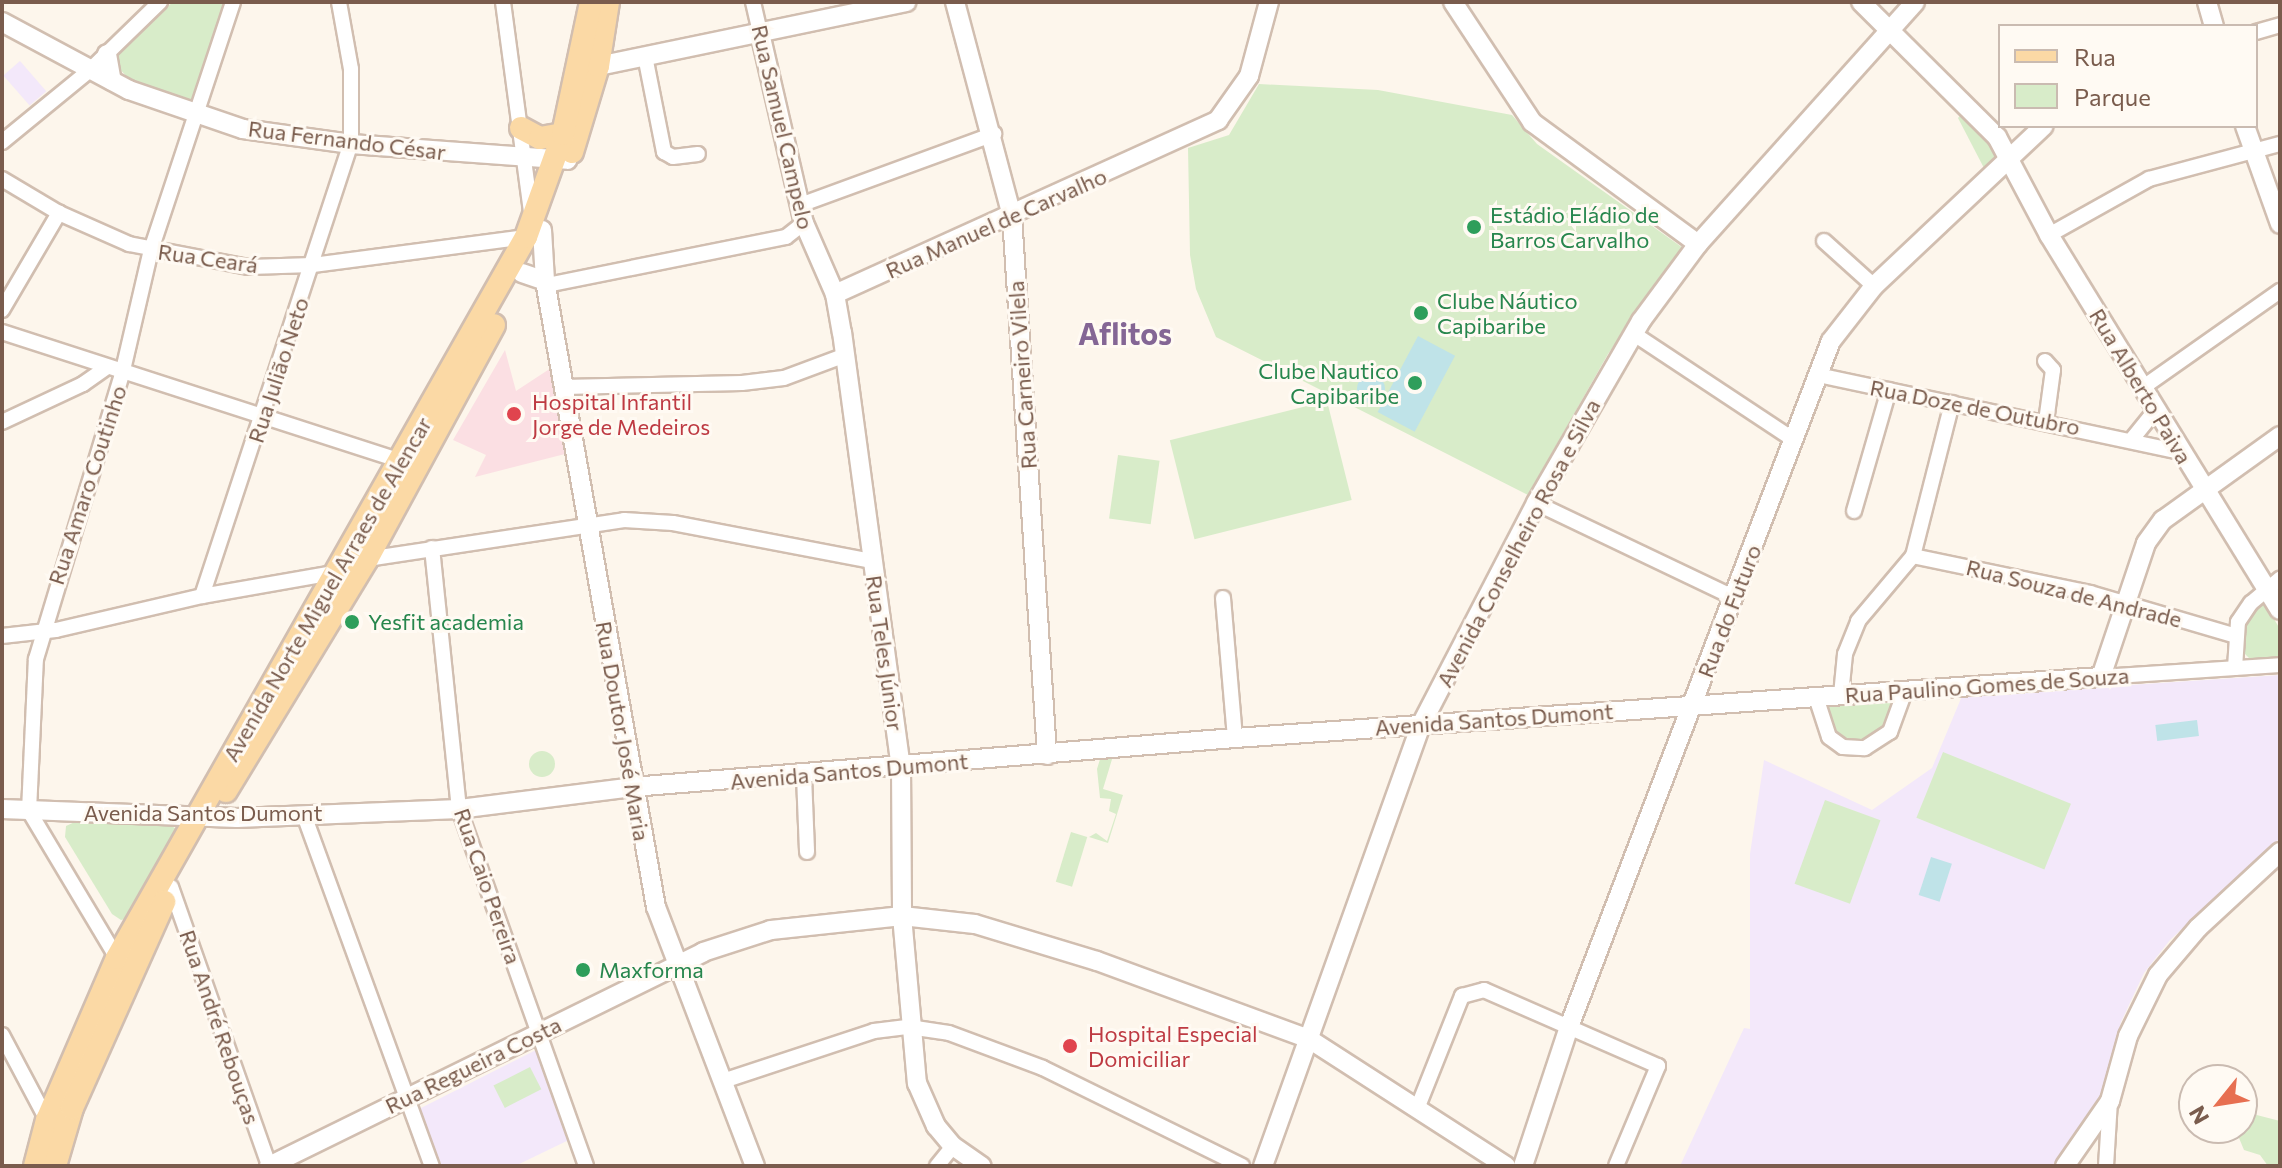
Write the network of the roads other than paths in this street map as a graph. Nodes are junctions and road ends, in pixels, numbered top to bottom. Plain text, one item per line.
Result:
1 (160, 2) edge
2 (233, 2) edge
3 (339, 2) edge
4 (503, 2) edge
5 (591, 2) edge
6 (608, 2) edge
7 (753, 2) edge
8 (906, 2) edge
9 (955, 2) edge
10 (1269, 2) edge
11 (1453, 2) edge
12 (1861, 2) edge
13 (1915, 2) edge
14 (2207, 2) edge
15 (2, 22) edge
16 (2213, 24) edge
17 (2280, 25) edge
18 (2258, 31) edge
19 (1889, 32) junction
20 (760, 33) junction
21 (107, 54) junction
22 (645, 56) junction
23 (598, 66) junction
24 (90, 70) junction
25 (112, 81) junction
26 (198, 116) junction
27 (521, 128) junction
28 (2042, 128) edge
29 (2246, 128) edge
30 (563, 134) junction
31 (994, 134) junction
32 (2, 142) edge
33 (351, 144) junction
34 (2280, 144) edge
35 (2252, 148) junction
36 (698, 154) dead end
37 (524, 156) junction
38 (2011, 158) junction
39 (563, 159) junction
40 (2, 179) edge
41 (59, 213) junction
42 (802, 214) junction
43 (1012, 216) junction
44 (2280, 224) edge
45 (533, 229) junction
46 (2049, 235) junction
47 (786, 237) junction
48 (1824, 241) dead end
49 (811, 242) junction
50 (1698, 244) junction
51 (151, 250) junction
52 (313, 265) junction
53 (522, 273) junction
54 (546, 283) junction
55 (1874, 286) junction
56 (2280, 291) edge
57 (835, 294) junction
58 (2, 310) edge
59 (2, 332) edge
60 (1634, 334) junction
61 (843, 356) junction
62 (2045, 361) dead end
63 (107, 367) junction
64 (821, 367) junction
65 (123, 370) junction
66 (1818, 375) junction
67 (845, 376) junction
68 (563, 387) junction
69 (2142, 388) junction
70 (1889, 390) junction
71 (1952, 403) junction
72 (2156, 410) junction
73 (264, 416) junction
74 (2, 422) edge
75 (2046, 422) junction
76 (2280, 436) edge
77 (2133, 438) junction
78 (1794, 440) junction
79 (2181, 452) junction
80 (402, 461) junction
81 (2204, 489) junction
82 (1536, 503) junction
83 (1854, 511) dead end
84 (586, 525) junction
85 (432, 548) junction
86 (1913, 556) junction
87 (367, 559) junction
88 (872, 561) junction
89 (334, 573) junction
90 (2273, 584) edge
91 (202, 596) junction
92 (1733, 597) junction
93 (1223, 598) dead end
94 (2123, 603) junction
95 (2280, 610) edge
96 (40, 633) junction
97 (2233, 635) junction
98 (2, 636) edge
99 (2280, 665) edge
100 (2235, 668) junction
101 (2101, 677) junction
102 (1905, 691) junction
103 (1841, 695) junction
104 (1816, 697) junction
105 (1695, 703) junction
106 (1421, 725) junction
107 (1235, 738) junction
108 (1047, 755) junction
109 (901, 767) junction
110 (804, 776) junction
111 (632, 787) junction
112 (2, 809) edge
113 (459, 809) junction
114 (29, 811) junction
115 (304, 815) junction
116 (203, 817) junction
117 (807, 852) dead end
118 (2280, 852) edge
119 (171, 887) junction
120 (902, 916) junction
121 (155, 920) junction
122 (185, 925) junction
123 (117, 958) junction
124 (677, 964) junction
125 (1570, 1024) junction
126 (909, 1027) junction
127 (540, 1033) junction
128 (2, 1035) edge
129 (1309, 1039) junction
130 (723, 1081) junction
131 (408, 1096) junction
132 (2110, 1101) junction
133 (1417, 1109) junction
134 (47, 1120) junction
135 (953, 1146) junction
136 (35, 1166) edge
137 (55, 1166) edge
138 (269, 1166) edge
139 (432, 1166) edge
140 (586, 1166) edge
141 (755, 1166) edge
142 (937, 1166) edge
143 (982, 1166) edge
144 (1242, 1166) edge
145 (1263, 1166) edge
146 (1506, 1166) edge
147 (1523, 1166) edge
148 (1616, 1166) edge
149 (2065, 1166) edge
150 (2106, 1166) edge

1 - 21 street
2 - 26 street, Rua Amaro Coutinho
3 - 33 street, Rua Julião Neto
4 - 27 street, Rua Doutor José Maria
5 - 30 main road, Avenida Norte Miguel Arraes de Alencar
6 - 23 main road, Avenida Norte Miguel Arraes de Alencar
7 - 20 street, Rua Samuel Campelo
8 - 20 street
9 - 31 street, Rua Carneiro Vilela
10 - 43 street, Rua Manuel de Carvalho
11 - 50 street
12 - 19 street, Rua Alberto Paiva
13 - 19 street, Avenida Conselheiro Rosa e Silva
14 - 16 street
15 - 24 street, Rua Fernando César
17 - 18 street
19 - 38 street, Rua Alberto Paiva
19 - 50 street, Avenida Conselheiro Rosa e Silva
20 - 22 street
20 - 42 street, Rua Samuel Campelo
21 - 24 street
21 - 25 street
22 - 23 street
22 - 36 street
23 - 39 main road, Avenida Norte Miguel Arraes de Alencar
24 - 25 street, Rua Fernando César
24 - 32 street
25 - 26 street, Rua Fernando César
26 - 33 street, Rua Fernando César
26 - 51 street, Rua Amaro Coutinho
27 - 30 main road
27 - 37 street, Rua Doutor José Maria
28 - 38 street, Rua do Futuro
29 - 35 street
30 - 39 main road, Avenida Norte Miguel Arraes de Alencar
31 - 42 street
31 - 43 street, Rua Carneiro Vilela
33 - 37 street, Rua Fernando César
33 - 52 street, Rua Julião Neto
34 - 35 street
35 - 44 street
35 - 46 street
37 - 39 street, Rua Fernando César
37 - 45 street, Rua Doutor José Maria
38 - 46 street, Rua Alberto Paiva
38 - 55 street, Rua do Futuro
39 - 45 main road, Avenida Norte Miguel Arraes de Alencar
40 - 41 street, Rua Ceará
41 - 51 street, Rua Ceará
41 - 58 street
42 - 47 street
42 - 49 street, Rua Samuel Campelo
43 - 57 street, Rua Manuel de Carvalho
43 - 108 street, Rua Carneiro Vilela
45 - 52 street, Rua Ceará
45 - 53 main road, Avenida Norte Miguel Arraes de Alencar
45 - 54 street, Rua Doutor José Maria
45 - 80 main road, Avenida Norte Miguel Arraes de Alencar
46 - 69 street, Rua Alberto Paiva
47 - 49 street
47 - 54 street
48 - 55 street
49 - 57 street, Rua Samuel Campelo
50 - 60 street, Avenida Conselheiro Rosa e Silva
51 - 52 street, Rua Ceará
51 - 65 street, Rua Amaro Coutinho
52 - 73 street, Rua Julião Neto
53 - 54 street
53 - 87 main road, Avenida Norte Miguel Arraes de Alencar
54 - 68 street, Rua Doutor José Maria
55 - 66 street, Rua do Futuro
56 - 69 street
57 - 61 street, Rua Teles Júnior
59 - 63 street
60 - 78 street
60 - 82 street, Avenida Conselheiro Rosa e Silva
61 - 64 street
61 - 67 street, Rua Teles Júnior
62 - 75 street
63 - 65 street
63 - 74 street
64 - 67 street
64 - 68 street
65 - 73 street
65 - 96 street, Rua Amaro Coutinho
66 - 70 street, Rua Doze de Outubro
66 - 78 street, Rua do Futuro
67 - 88 street, Rua Teles Júnior
68 - 84 street, Rua Doutor José Maria
69 - 72 street, Rua Alberto Paiva
70 - 71 street, Rua Doze de Outubro
70 - 83 street
71 - 75 street, Rua Doze de Outubro
71 - 86 street
72 - 77 street
72 - 79 street, Rua Alberto Paiva
73 - 80 street
73 - 91 street, Rua Julião Neto
75 - 77 street, Rua Doze de Outubro
76 - 81 street
77 - 79 street, Rua Doze de Outubro
78 - 92 street, Rua do Futuro
79 - 81 street, Rua Alberto Paiva
80 - 89 main road, Avenida Norte Miguel Arraes de Alencar
81 - 90 street, Rua Alberto Paiva
81 - 94 street
82 - 92 street
82 - 106 street, Avenida Conselheiro Rosa e Silva
84 - 85 street
84 - 88 street
84 - 111 street, Rua Doutor José Maria
85 - 87 street
85 - 113 street, Rua Caio Pereira
86 - 94 street, Rua Souza de Andrade
86 - 103 street
87 - 116 main road, Avenida Norte Miguel Arraes de Alencar
88 - 109 street, Rua Teles Júnior
89 - 91 street
89 - 116 main road, Avenida Norte Miguel Arraes de Alencar
90 - 95 street, Rua Alberto Paiva
90 - 97 street
91 - 96 street
92 - 105 street, Rua do Futuro
93 - 107 street
94 - 97 street, Rua Souza de Andrade
94 - 101 street
96 - 98 street
96 - 114 street, Rua Amaro Coutinho
97 - 100 street
99 - 100 street, Rua Paulino Gomes de Souza
100 - 101 street, Rua Paulino Gomes de Souza
101 - 102 street, Rua Paulino Gomes de Souza
102 - 103 street, Rua Paulino Gomes de Souza
102 - 104 street
103 - 104 street, Rua Paulino Gomes de Souza
104 - 105 street, Rua Paulino Gomes de Souza
105 - 106 street, Avenida Santos Dumont
105 - 125 street, Rua do Futuro
106 - 107 street, Avenida Santos Dumont
106 - 129 street, Avenida Conselheiro Rosa e Silva
107 - 108 street, Avenida Santos Dumont
108 - 109 street, Avenida Santos Dumont
109 - 110 street, Avenida Santos Dumont
109 - 120 street, Rua Teles Júnior
110 - 111 street, Avenida Santos Dumont
110 - 117 street
111 - 113 street, Avenida Santos Dumont
111 - 124 street, Rua Doutor José Maria
112 - 114 street, Avenida Santos Dumont
113 - 115 street, Avenida Santos Dumont
113 - 127 street, Rua Caio Pereira
114 - 116 street, Avenida Santos Dumont
114 - 123 street
115 - 116 street, Avenida Santos Dumont
115 - 131 street
116 - 119 main road, Avenida Norte Miguel Arraes de Alencar
116 - 123 main road, Avenida Norte Miguel Arraes de Alencar
118 - 132 street
119 - 121 main road, Avenida Norte Miguel Arraes de Alencar
119 - 122 street, Rua André Rebouças
120 - 124 street, Rua Regueira Costa
120 - 126 street, Rua Teles Júnior
120 - 129 street, Rua Regueira Costa
121 - 122 street
121 - 137 main road, Avenida Norte Miguel Arraes de Alencar
122 - 138 street, Rua André Rebouças
123 - 134 main road, Avenida Norte Miguel Arraes de Alencar
124 - 127 street, Rua Regueira Costa
124 - 130 street, Rua Doutor José Maria
125 - 133 street
125 - 147 street, Rua do Futuro
125 - 148 street
126 - 130 street
126 - 135 street, Rua Teles Júnior
126 - 144 street
127 - 131 street, Rua Regueira Costa
127 - 140 street, Rua Caio Pereira
128 - 134 street
129 - 133 street, Rua Regueira Costa
129 - 145 street, Avenida Conselheiro Rosa e Silva
130 - 141 street, Rua Doutor José Maria
131 - 138 street, Rua Regueira Costa
131 - 139 street
132 - 149 street
132 - 150 street
133 - 146 street, Rua Regueira Costa
134 - 136 main road, Avenida Norte Miguel Arraes de Alencar
135 - 142 street
135 - 143 street

